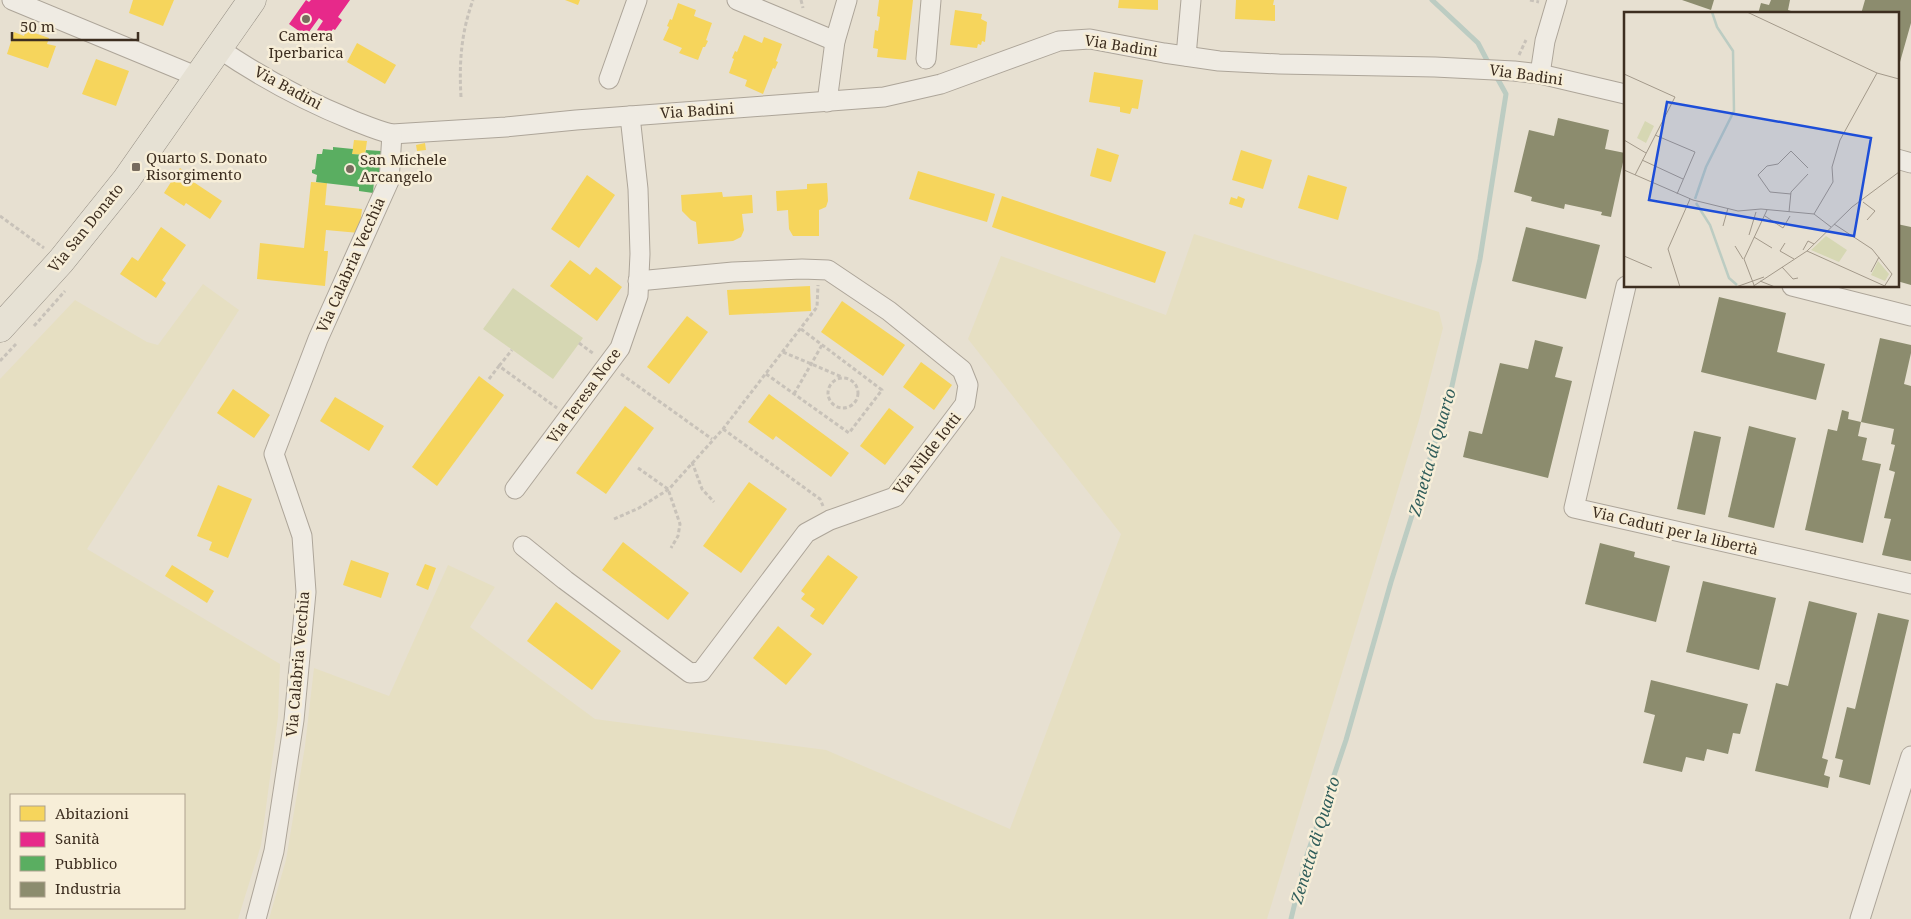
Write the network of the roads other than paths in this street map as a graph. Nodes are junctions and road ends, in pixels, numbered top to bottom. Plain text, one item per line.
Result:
1 (12, 0) edge
2 (252, 0) edge
3 (637, 0) edge
4 (737, 0) edge
5 (847, 0) edge
6 (931, 0) edge
7 (1191, 0) edge
8 (1549, 1) edge
9 (835, 41) junction
10 (218, 48) junction
11 (1186, 56) junction
12 (926, 60) dead end
13 (1540, 74) junction
14 (198, 77) junction
15 (609, 79) dead end
16 (1624, 94) edge
17 (827, 102) junction
18 (630, 116) junction
19 (392, 134) junction
20 (1898, 159) edge
21 (1911, 162) edge
22 (638, 281) junction
23 (1626, 288) edge
24 (1800, 288) edge
25 (1911, 316) edge
26 (0, 328) edge
27 (515, 489) dead end
28 (523, 546) dead end
29 (1911, 584) edge
30 (1911, 756) edge
31 (256, 919) edge
32 (1860, 919) edge

1 - 14 street
2 - 10 main road, Via San Donato
3 - 15 street
4 - 9 street
5 - 9 street
6 - 12 street
7 - 11 street
8 - 13 street
9 - 17 street
10 - 14 main road, Via San Donato
10 - 19 street, Via Badini
11 - 13 street, Via Badini
11 - 17 street, Via Badini
13 - 16 street, Via Badini
14 - 26 main road, Via San Donato
17 - 18 street, Via Badini
18 - 19 street, Via Badini
18 - 22 street, Via Teresa Noce
19 - 31 street, Via Calabria Vecchia
20 - 21 street
22 - 27 street, Via Teresa Noce
22 - 28 street, Via Nilde Iotti
23 - 29 street, Via Caduti per la libertà
24 - 25 street
30 - 32 street

